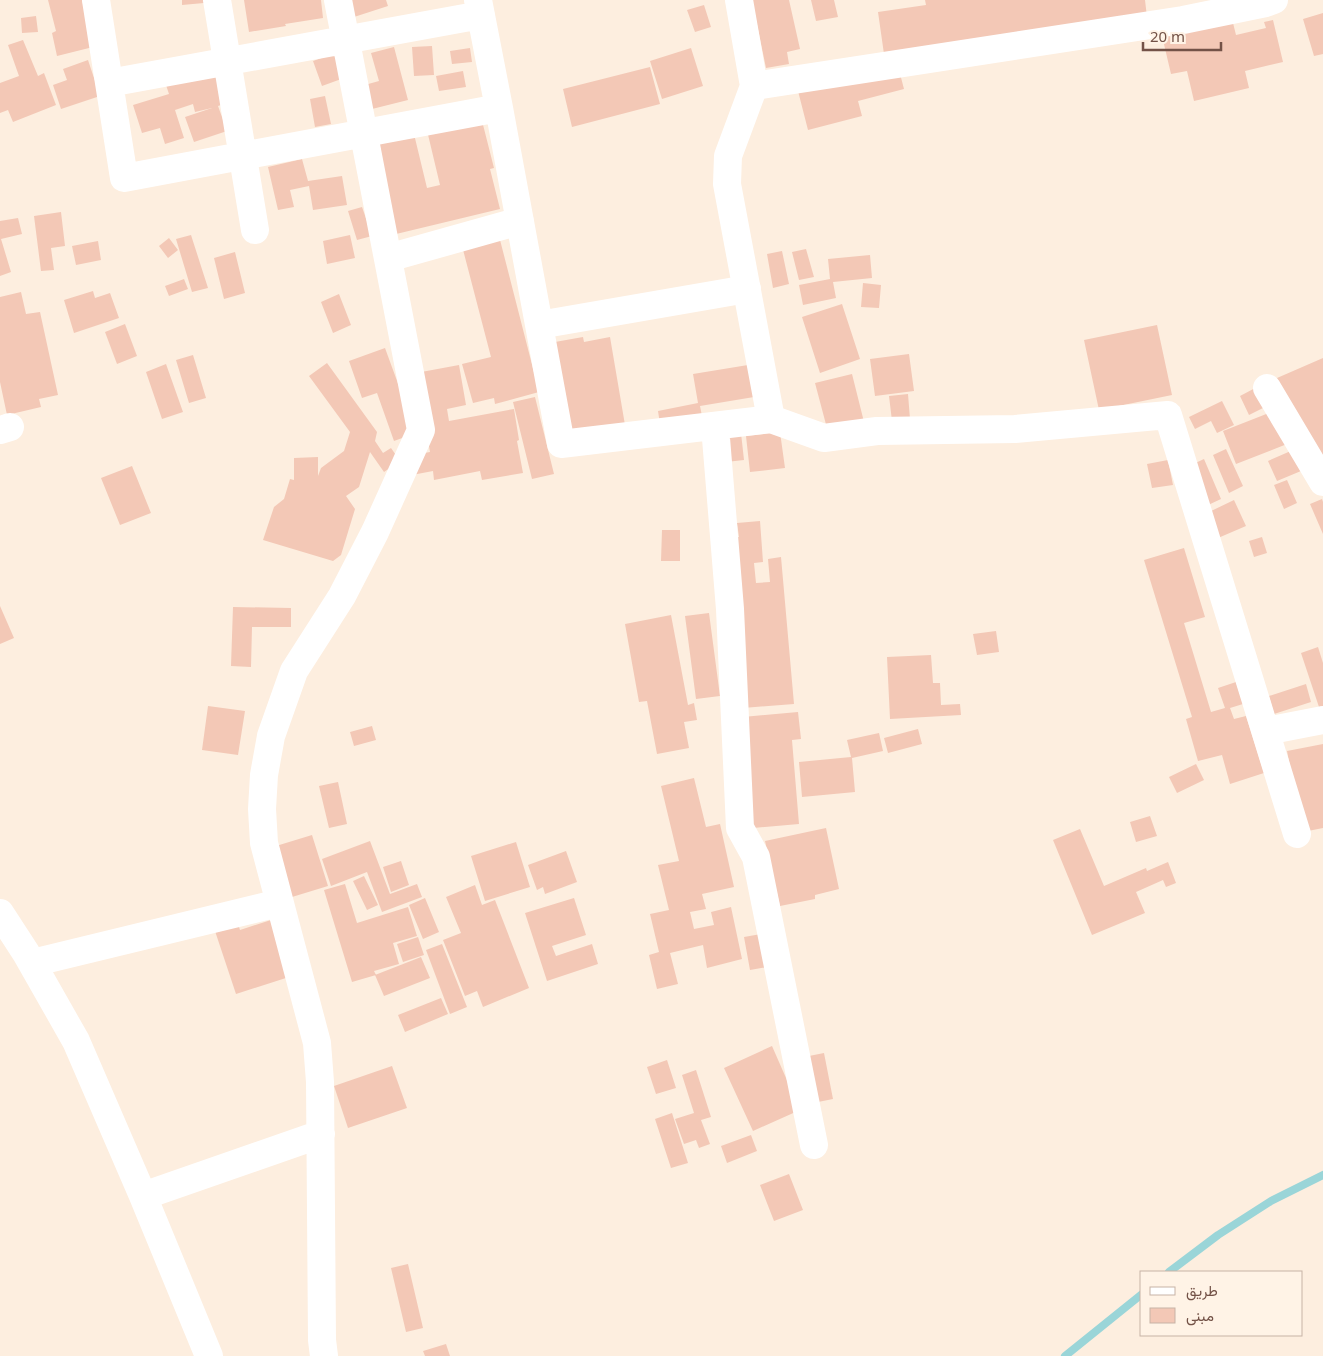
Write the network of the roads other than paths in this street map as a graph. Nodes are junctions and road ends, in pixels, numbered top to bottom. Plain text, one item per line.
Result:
1 (96, 0) edge
2 (218, 0) edge
3 (338, 0) edge
4 (739, 0) edge
5 (1274, 0) edge
6 (479, 7) edge
7 (346, 39) junction
8 (228, 61) junction
9 (109, 83) junction
10 (754, 86) junction
11 (499, 108) junction
12 (364, 133) junction
13 (243, 156) junction
14 (520, 221) junction
15 (255, 230) dead end
16 (388, 258) junction
17 (746, 289) junction
18 (539, 325) junction
19 (1267, 388) dead end
20 (771, 419) junction
21 (715, 426) junction
22 (1323, 482) edge
23 (1323, 720) edge
24 (1266, 730) junction
25 (1297, 834) dead end
26 (280, 903) junction
27 (0, 913) edge
28 (32, 963) junction
29 (321, 1134) junction
30 (814, 1145) dead end
31 (143, 1196) junction
32 (209, 1356) edge
33 (324, 1356) edge

1 - 9 street
2 - 8 street
3 - 7 street
4 - 10 street
5 - 10 street
6 - 7 street
6 - 11 street
7 - 8 street
7 - 12 street
8 - 9 street
8 - 13 street
9 - 13 street
10 - 17 street
11 - 12 street
11 - 14 street
12 - 13 street
12 - 16 street
13 - 15 street
14 - 16 street
14 - 18 street
16 - 26 street
17 - 18 street
17 - 20 street
18 - 21 street
19 - 22 street
20 - 21 street
20 - 24 street
21 - 30 street
23 - 24 street
24 - 25 street
26 - 28 street
26 - 29 street
27 - 28 street
28 - 31 street
29 - 31 street
29 - 33 street
31 - 32 street

